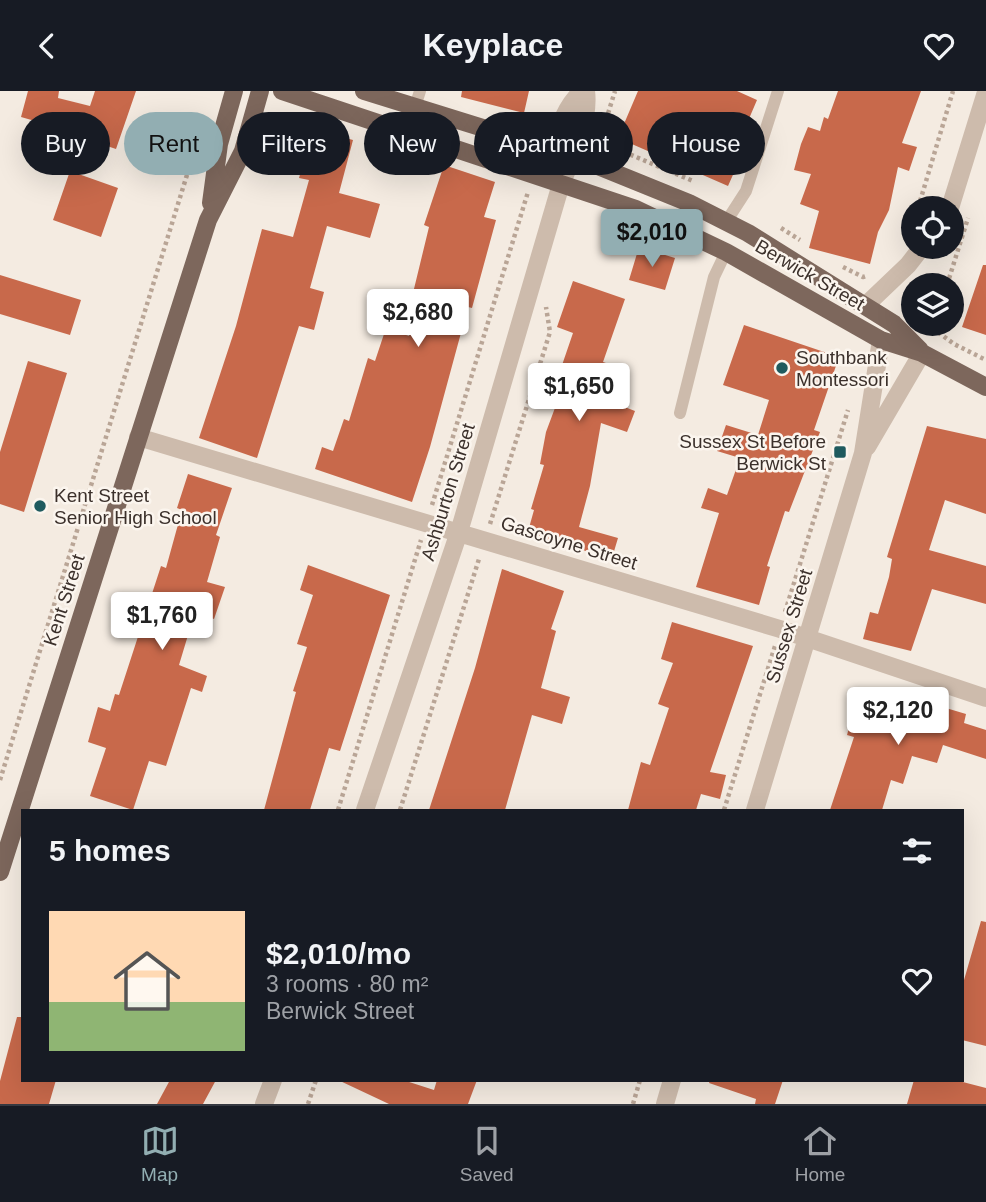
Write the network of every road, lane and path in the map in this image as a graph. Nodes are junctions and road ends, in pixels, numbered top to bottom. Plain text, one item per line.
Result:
1 (234, 91) edge
2 (260, 91) edge
3 (282, 91) edge
4 (364, 91) edge
5 (584, 91) edge
6 (615, 91) edge
7 (778, 91) edge
8 (953, 91) edge
9 (986, 92) edge
10 (417, 99) edge
11 (567, 112) edge
12 (586, 112) edge
13 (609, 112) edge
14 (474, 120) edge
15 (633, 155) edge
16 (187, 175) edge
17 (559, 175) edge
18 (565, 175) edge
19 (620, 175) edge
20 (561, 184) junction
21 (704, 187) dead end
22 (528, 193) dead end
23 (922, 196) edge
24 (954, 196) edge
25 (971, 210) dead end
26 (208, 220) junction
27 (726, 222) junction
28 (772, 223) dead end
29 (809, 248) dead end
30 (726, 251) junction
31 (913, 259) edge
32 (841, 266) dead end
33 (951, 273) edge
34 (872, 274) dead end
35 (545, 297) dead end
36 (865, 306) junction
37 (950, 336) edge
38 (881, 340) junction
39 (922, 352) junction
40 (986, 359) edge
41 (986, 387) edge
42 (852, 399) dead end
43 (680, 413) dead end
44 (138, 437) junction
45 (863, 453) junction
46 (427, 522) junction
47 (459, 532) junction
48 (485, 539) junction
49 (783, 618) dead end
50 (808, 638) junction
51 (776, 642) dead end
52 (986, 698) edge
53 (0, 780) edge
54 (338, 809) edge
55 (365, 809) edge
56 (400, 809) edge
57 (724, 809) edge
58 (755, 809) edge
59 (0, 872) edge
60 (272, 1082) edge
61 (315, 1082) edge
62 (639, 1082) edge
63 (671, 1082) edge
64 (264, 1104) edge
65 (308, 1104) edge
66 (633, 1104) edge
67 (665, 1104) edge

1 - 26 main road, Kent Street
2 - 26 main road, Kent Street
3 - 20 main road, Berwick Street
4 - 10 main road, Berwick Street
5 - 11 street, Ashburton Street
5 - 12 street, Ashburton Street
6 - 13 path
7 - 27 lane
8 - 23 path
9 - 24 street
10 - 14 main road, Berwick Street
15 - 21 path
16 - 53 path
17 - 20 street, Ashburton Street
18 - 20 street, Ashburton Street
19 - 27 main road, Berwick Street
20 - 30 main road, Berwick Street
20 - 47 street, Ashburton Street
22 - 46 path
25 - 33 path
26 - 44 main road, Kent Street
27 - 36 main road, Berwick Street
28 - 29 path
30 - 38 main road, Berwick Street
30 - 43 lane
31 - 36 street
32 - 34 path
35 - 48 path
36 - 39 main road, Berwick Street
37 - 40 path
38 - 39 main road, Berwick Street
38 - 45 street, Sussex Street
39 - 41 main road, Berwick Street
39 - 45 street, Sussex Street
42 - 49 path
44 - 46 street, Gascoyne Street
44 - 59 main road, Kent Street
45 - 50 street, Sussex Street
46 - 47 street, Gascoyne Street
46 - 54 path
47 - 48 street, Gascoyne Street
47 - 55 street, Ashburton Street
48 - 50 street, Gascoyne Street
48 - 56 path
50 - 52 street, Gascoyne Street
50 - 58 street, Sussex Street
51 - 57 path
60 - 64 street
61 - 65 path
62 - 66 path
63 - 67 street

